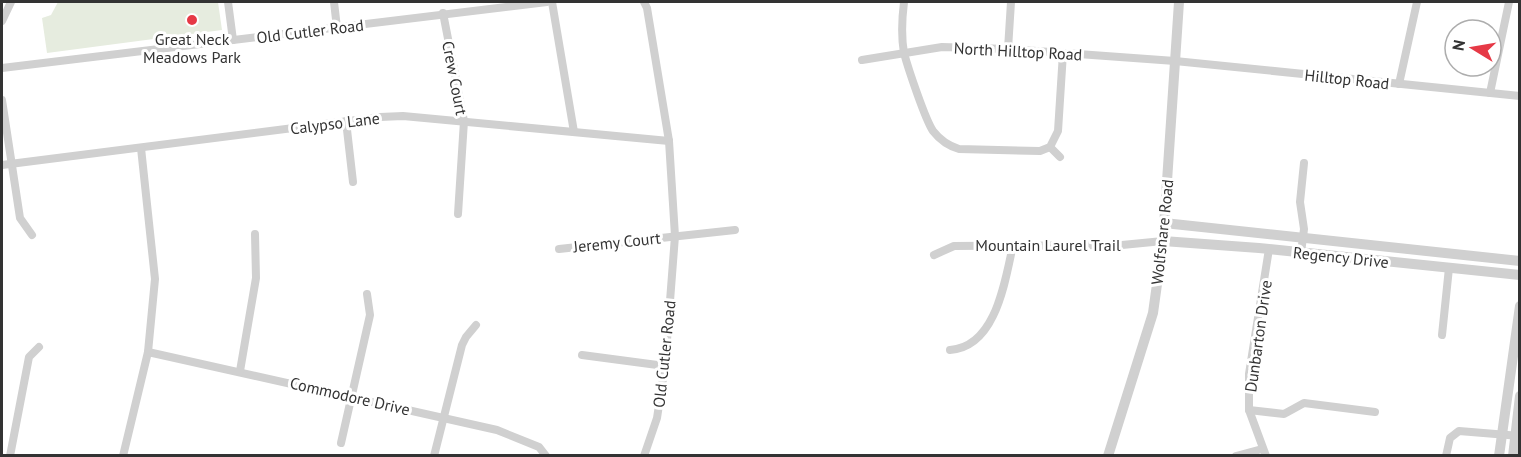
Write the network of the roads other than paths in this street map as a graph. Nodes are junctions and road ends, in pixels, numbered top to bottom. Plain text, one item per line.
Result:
1 (11, 2) edge
2 (228, 2) edge
3 (334, 2) edge
4 (547, 2) edge
5 (552, 2) edge
6 (644, 2) edge
7 (904, 2) edge
8 (1011, 2) edge
9 (1179, 2) edge
10 (1417, 2) edge
11 (1509, 2) edge
12 (443, 13) junction
13 (2, 21) edge
14 (338, 28) junction
15 (233, 40) junction
16 (1008, 49) junction
17 (904, 53) junction
18 (1063, 53) junction
19 (862, 60) dead end
20 (1175, 61) junction
21 (2, 68) edge
22 (1399, 84) junction
23 (1491, 93) junction
24 (1520, 96) edge
25 (2, 100) edge
26 (346, 121) junction
27 (464, 121) junction
28 (574, 132) junction
29 (669, 141) junction
30 (1050, 147) junction
31 (141, 148) junction
32 (1060, 157) dead end
33 (1304, 163) dead end
34 (6, 165) edge
35 (353, 182) dead end
36 (458, 214) dead end
37 (1164, 223) junction
38 (735, 230) dead end
39 (255, 234) dead end
40 (1260, 234) junction
41 (32, 236) dead end
42 (675, 236) junction
43 (1303, 238) junction
44 (1163, 242) junction
45 (1013, 245) junction
46 (559, 249) dead end
47 (1264, 249) junction
48 (1405, 250) junction
49 (1301, 253) junction
50 (934, 255) dead end
51 (1520, 261) edge
52 (1403, 263) junction
53 (1449, 268) junction
54 (1520, 275) edge
55 (367, 294) dead end
56 (1520, 306) edge
57 (476, 325) dead end
58 (1442, 335) dead end
59 (39, 347) dead end
60 (950, 350) dead end
61 (147, 352) junction
62 (582, 355) dead end
63 (665, 366) junction
64 (240, 371) junction
65 (1520, 396) edge
66 (352, 397) junction
67 (1249, 410) junction
68 (1375, 412) dead end
69 (443, 418) junction
70 (1511, 435) edge
71 (341, 443) dead end
72 (1264, 452) edge
73 (10, 456) edge
74 (123, 456) edge
75 (434, 456) edge
76 (546, 456) edge
77 (644, 456) edge
78 (1108, 456) edge
79 (1236, 456) edge
80 (1446, 456) edge
81 (1499, 456) edge
82 (1513, 456) edge

1 - 13 street
2 - 15 street
3 - 14 street
4 - 12 street, Old Cutler Road
5 - 28 street
6 - 29 street, Old Cutler Road
7 - 17 street
8 - 16 street
9 - 20 street, Wolfsnare Road
10 - 22 street
11 - 23 street
12 - 14 street, Old Cutler Road
12 - 27 street, Crew Court
14 - 15 street, Old Cutler Road
15 - 21 street, Old Cutler Road
16 - 17 street, North Hilltop Road
16 - 18 street, North Hilltop Road
17 - 19 street, North Hilltop Road
17 - 30 street
18 - 20 street, North Hilltop Road
18 - 30 street
20 - 22 street, Hilltop Road
20 - 37 street, Wolfsnare Road
22 - 23 street, Hilltop Road
23 - 24 street, Hilltop Road
25 - 34 street
26 - 27 street, Calypso Lane
26 - 31 street, Calypso Lane
26 - 35 street
27 - 28 street, Calypso Lane
27 - 36 street, Crew Court
28 - 29 street, Calypso Lane
29 - 42 street, Old Cutler Road
30 - 32 street
31 - 34 street, Calypso Lane
31 - 61 street
33 - 43 street
34 - 41 street
37 - 40 street, Regency Drive
37 - 44 street, Wolfsnare Road
38 - 42 street, Jeremy Court
39 - 64 street
40 - 43 street, Regency Drive
40 - 47 street, Dunbarton Drive
42 - 46 street, Jeremy Court
42 - 63 street, Old Cutler Road
43 - 48 street, Regency Drive
43 - 49 street
44 - 45 street, Mountain Laurel Trail
44 - 47 street, Regency Drive
44 - 78 street, Wolfsnare Road
45 - 50 street, Mountain Laurel Trail
45 - 60 street
47 - 49 street, Regency Drive
47 - 67 street, Dunbarton Drive
48 - 51 street, Regency Drive
48 - 52 street
49 - 52 street, Regency Drive
52 - 53 street, Regency Drive
53 - 54 street, Regency Drive
53 - 58 street
55 - 66 street
56 - 70 street
57 - 69 street
59 - 73 street
61 - 64 street, Commodore Drive
61 - 74 street
62 - 63 street
63 - 77 street, Old Cutler Road
64 - 66 street, Commodore Drive
65 - 70 street
66 - 69 street, Commodore Drive
66 - 71 street
67 - 68 street
67 - 72 street, Dunbarton Drive
69 - 75 street
69 - 76 street, Commodore Drive
70 - 80 street
70 - 81 street
70 - 82 street
72 - 79 street

